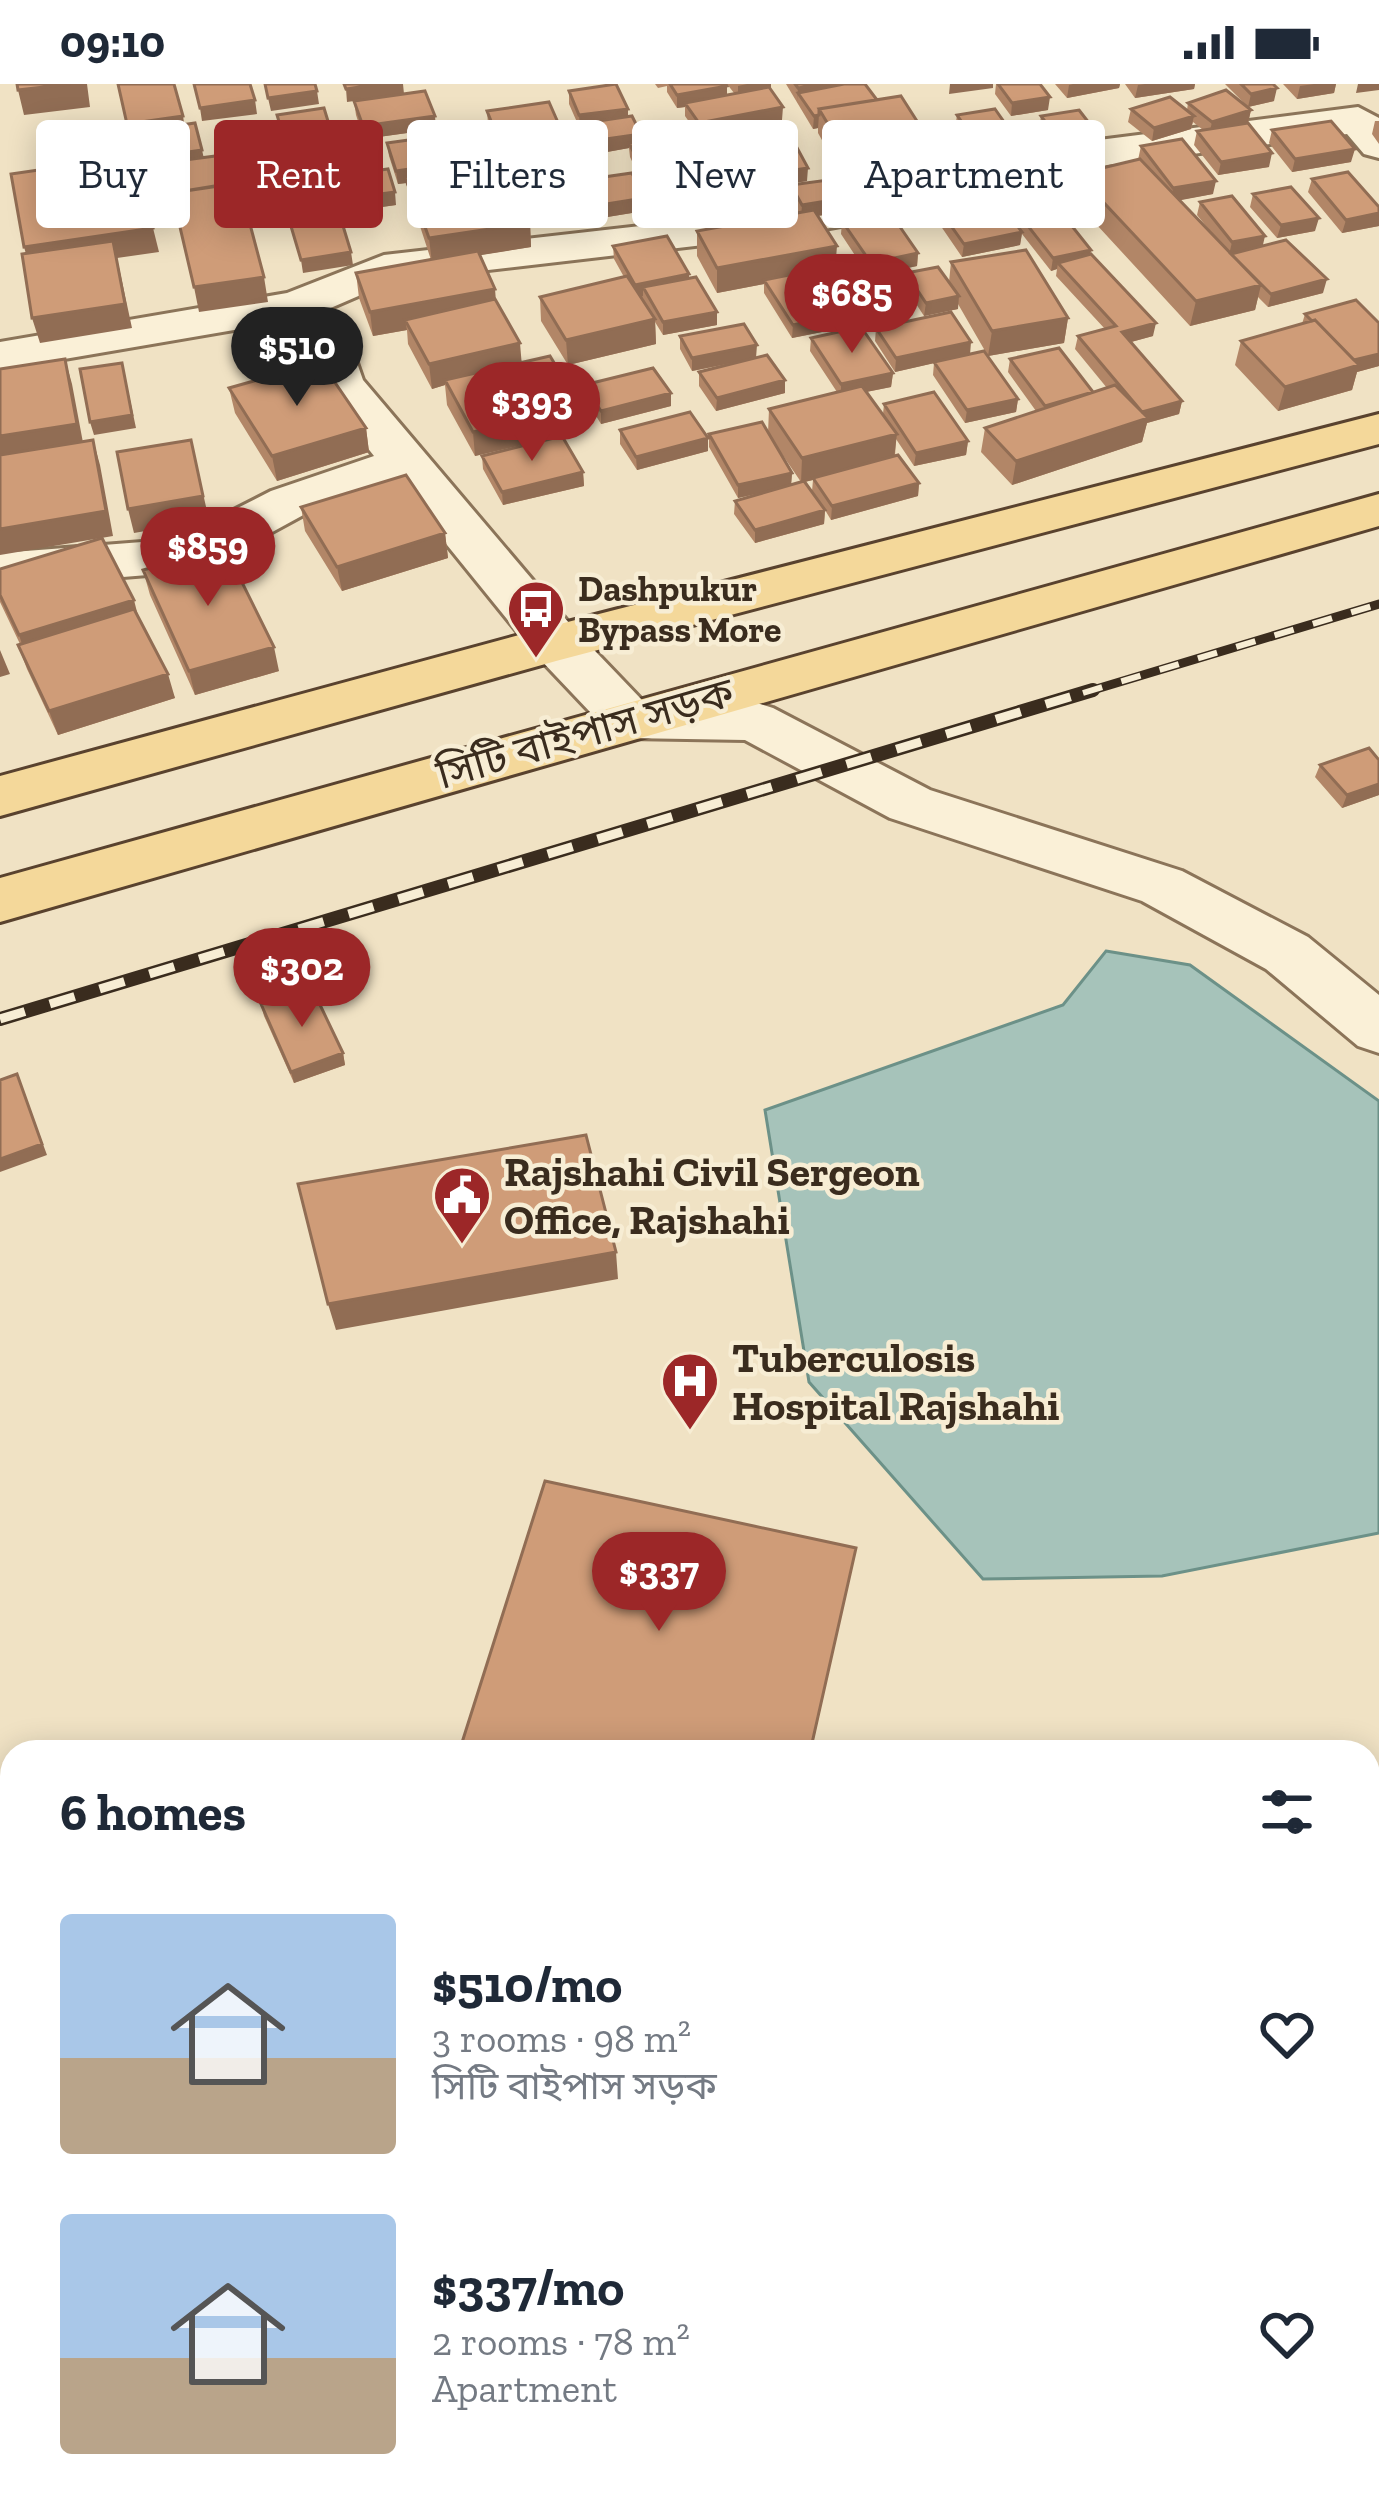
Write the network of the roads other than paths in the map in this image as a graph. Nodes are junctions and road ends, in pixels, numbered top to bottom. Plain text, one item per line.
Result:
1 (1207, 101) edge
2 (1237, 136) junction
3 (1379, 146) edge
4 (298, 305) junction
5 (0, 356) edge
6 (1379, 429) edge
7 (406, 462) junction
8 (1379, 510) edge
9 (0, 570) edge
10 (556, 643) junction
11 (628, 719) junction
12 (0, 796) edge
13 (0, 901) edge
14 (1379, 1029) edge

1 - 2 street
2 - 3 street
2 - 4 street
4 - 5 street
4 - 7 street
6 - 10 main road
7 - 9 street
7 - 10 street
8 - 11 main road, সিটি বাইপাস সড়ক
10 - 11 street
10 - 12 main road
11 - 13 main road, সিটি বাইপাস সড়ক
11 - 14 street

